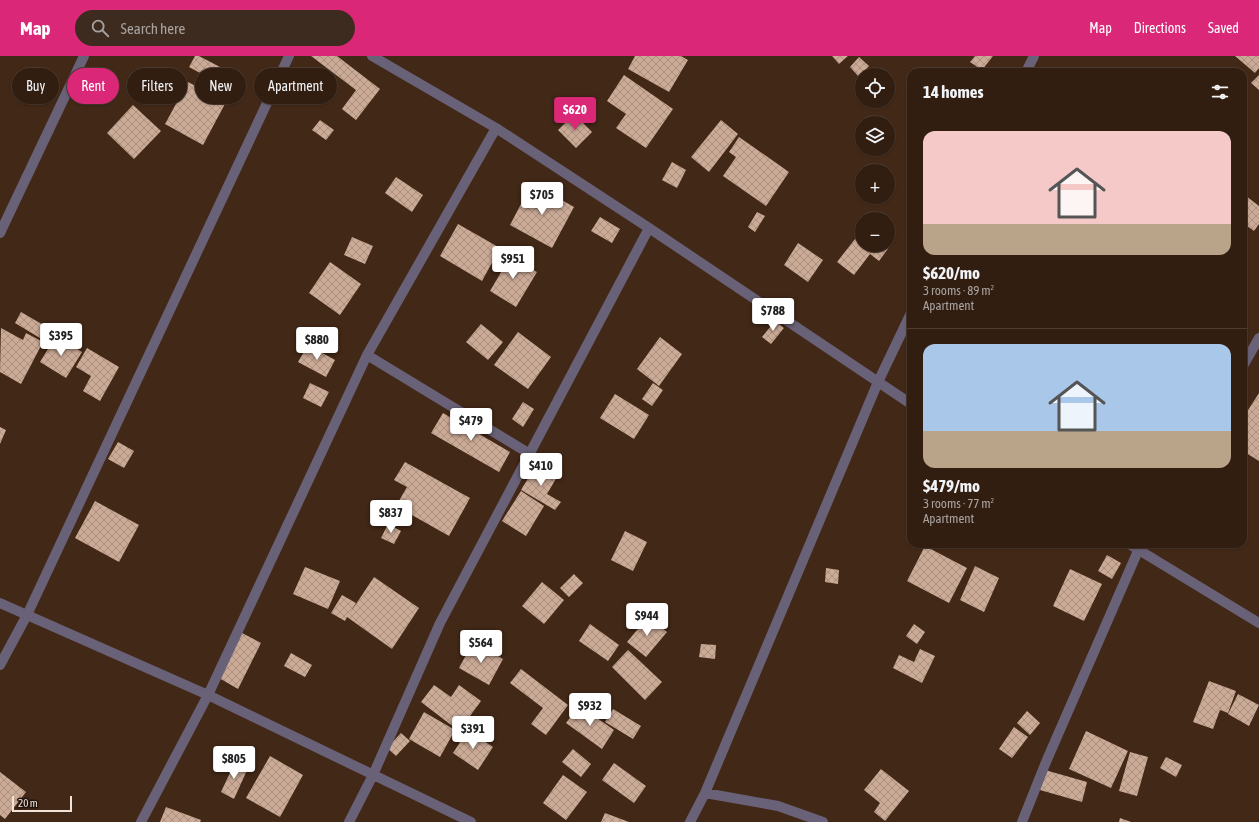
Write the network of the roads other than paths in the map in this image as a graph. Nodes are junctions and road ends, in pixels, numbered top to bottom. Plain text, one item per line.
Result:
1 (84, 56) edge
2 (289, 56) edge
3 (372, 56) edge
4 (1034, 56) edge
5 (1028, 68) edge
6 (496, 128) junction
7 (649, 228) junction
8 (0, 233) edge
9 (907, 320) edge
10 (1259, 338) edge
11 (367, 355) junction
12 (1247, 359) edge
13 (878, 382) junction
14 (907, 401) edge
15 (530, 454) junction
16 (1135, 548) edge
17 (1139, 548) edge
18 (0, 603) edge
19 (27, 615) junction
20 (1259, 623) edge
21 (0, 665) edge
22 (208, 695) junction
23 (373, 775) junction
24 (705, 793) junction
25 (142, 822) edge
26 (349, 822) edge
27 (471, 822) edge
28 (690, 822) edge
29 (823, 822) edge
30 (1022, 822) edge

1 - 8 street
2 - 19 street
3 - 6 street
4 - 5 street
6 - 7 street
6 - 11 street
7 - 13 street
7 - 15 street
9 - 13 street
10 - 12 street
11 - 15 street
11 - 22 street
13 - 14 street
13 - 24 street
15 - 23 street
16 - 30 street
17 - 20 street
18 - 19 street
19 - 21 street
19 - 22 street
22 - 23 street
22 - 25 street
23 - 26 street
23 - 27 street
24 - 28 street
24 - 29 street

